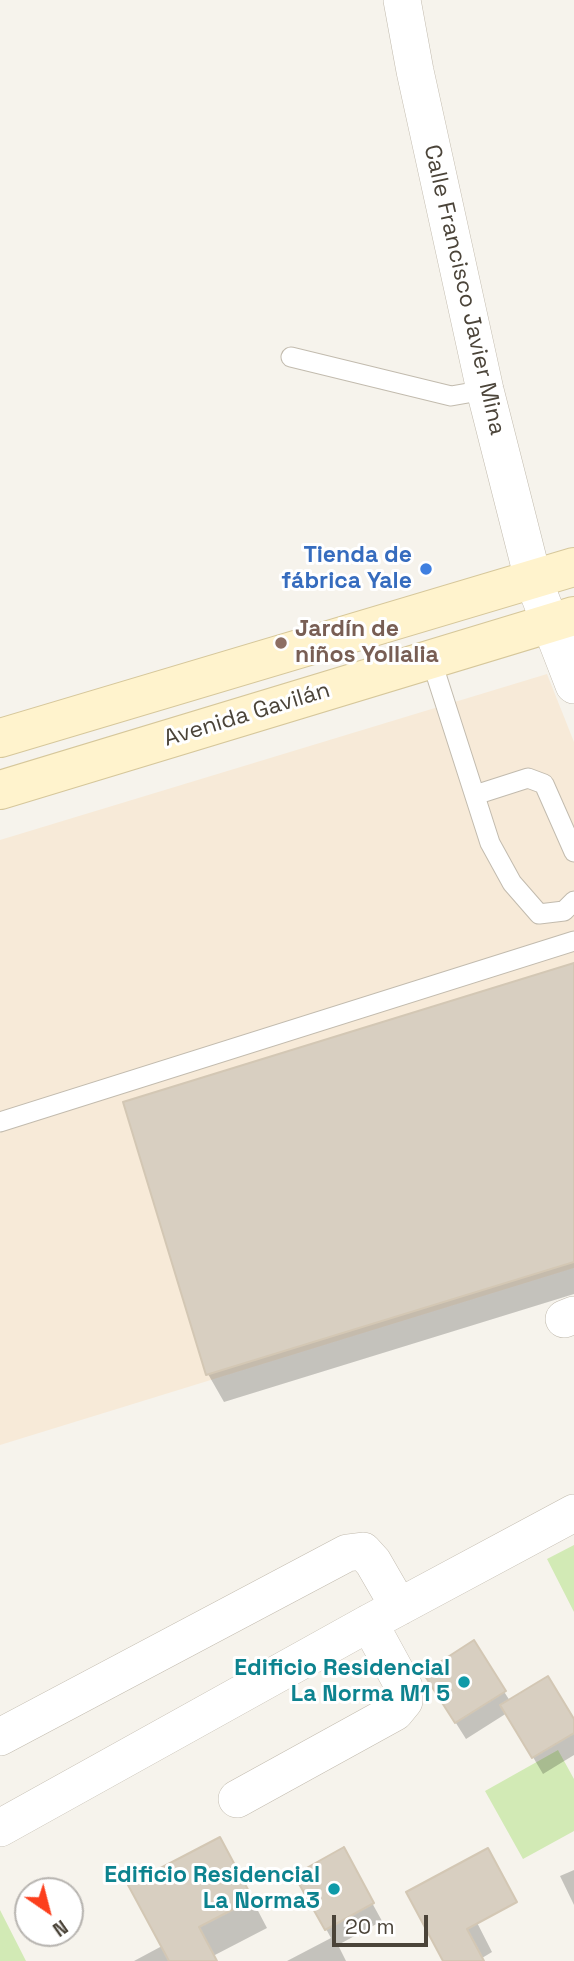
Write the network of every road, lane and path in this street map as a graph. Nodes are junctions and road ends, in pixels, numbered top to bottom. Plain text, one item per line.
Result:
1 (402, 0) edge
2 (291, 357) dead end
3 (485, 390) junction
4 (574, 567) edge
5 (533, 579) junction
6 (561, 619) edge
7 (431, 659) junction
8 (574, 685) edge
9 (0, 737) edge
10 (0, 790) edge
11 (475, 795) junction
12 (574, 852) edge
13 (574, 901) edge
14 (574, 941) edge
15 (0, 1122) edge
16 (574, 1513) edge
17 (384, 1615) junction
18 (0, 1737) edge
19 (237, 1800) dead end
20 (0, 1828) edge

1 - 3 street, Calle Francisco Javier Mina
2 - 3 lane
3 - 5 street, Calle Francisco Javier Mina
4 - 5 main road
5 - 6 street, Calle Francisco Javier Mina
5 - 9 main road
6 - 7 main road, Avenida Gavilán
6 - 8 street, Calle Francisco Javier Mina
7 - 10 main road, Avenida Gavilán
7 - 11 lane
11 - 12 lane
11 - 13 lane
14 - 15 lane
16 - 17 street
17 - 18 street
17 - 19 street
17 - 20 street

